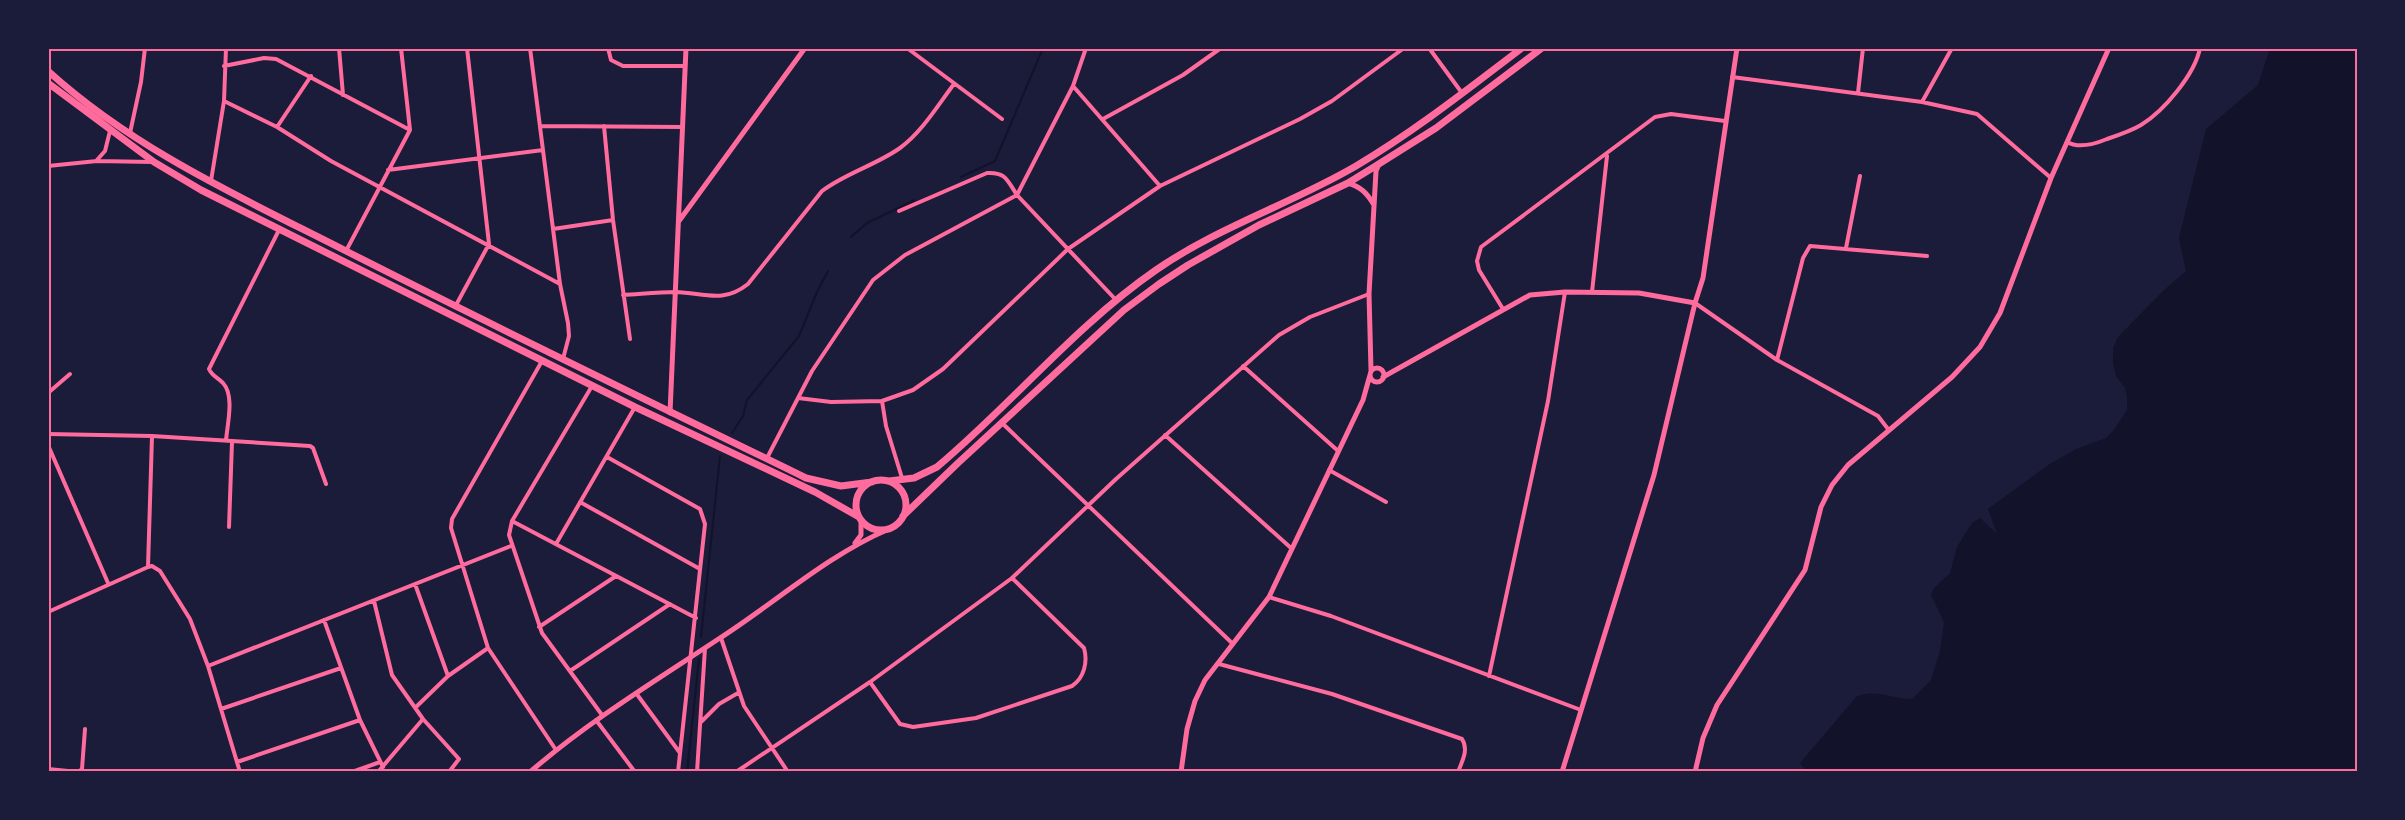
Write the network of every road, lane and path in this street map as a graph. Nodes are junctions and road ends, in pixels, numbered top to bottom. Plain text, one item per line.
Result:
1 (139, 48) edge
2 (226, 48) edge
3 (339, 48) edge
4 (401, 48) edge
5 (467, 48) edge
6 (530, 48) edge
7 (608, 48) edge
8 (686, 48) edge
9 (805, 48) edge
10 (907, 48) edge
11 (1086, 48) edge
12 (1221, 48) edge
13 (1404, 48) edge
14 (1429, 48) edge
15 (1522, 48) edge
16 (1542, 48) edge
17 (1737, 48) edge
18 (1863, 48) edge
19 (1952, 48) edge
20 (2109, 48) edge
21 (2200, 48) edge
22 (145, 50) edge
23 (224, 66) junction
24 (685, 66) junction
25 (48, 71) edge
26 (310, 76) junction
27 (1732, 77) junction
28 (48, 83) edge
29 (954, 84) junction
30 (1073, 86) junction
31 (1858, 93) junction
32 (1462, 94) junction
33 (343, 96) junction
34 (224, 101) junction
35 (1922, 102) junction
36 (1002, 119) dead end
37 (1102, 119) junction
38 (1725, 121) junction
39 (540, 126) junction
40 (604, 126) junction
41 (277, 127) junction
42 (683, 127) junction
43 (410, 130) junction
44 (110, 131) junction
45 (129, 133) junction
46 (2067, 142) junction
47 (543, 150) junction
48 (1607, 155) junction
49 (480, 158) junction
50 (97, 161) junction
51 (154, 162) junction
52 (1379, 164) junction
53 (48, 166) edge
54 (388, 170) junction
55 (1860, 176) dead end
56 (2050, 178) junction
57 (211, 183) junction
58 (1348, 183) junction
59 (380, 186) junction
60 (1160, 186) junction
61 (1017, 195) junction
62 (1374, 206) junction
63 (899, 211) dead end
64 (613, 220) junction
65 (678, 221) junction
66 (279, 228) junction
67 (553, 229) junction
68 (489, 244) junction
69 (1846, 248) junction
70 (1068, 249) junction
71 (346, 251) junction
72 (1927, 256) dead end
73 (560, 284) junction
74 (675, 292) junction
75 (1565, 292) junction
76 (1592, 292) junction
77 (1369, 294) junction
78 (623, 295) junction
79 (1116, 300) junction
80 (1695, 303) junction
81 (455, 307) junction
82 (1503, 309) junction
83 (630, 339) dead end
84 (542, 360) junction
85 (562, 360) junction
86 (1777, 360) junction
87 (1243, 366) junction
88 (1397, 368) junction
89 (1374, 370) junction
90 (70, 374) dead end
91 (1383, 376) junction
92 (1376, 381) junction
93 (592, 385) junction
94 (1368, 389) junction
95 (48, 393) edge
96 (798, 398) junction
97 (882, 401) junction
98 (635, 407) junction
99 (670, 413) junction
100 (1002, 423) junction
101 (1888, 429) junction
102 (48, 434) edge
103 (1165, 435) junction
104 (152, 436) junction
105 (226, 441) junction
106 (232, 442) junction
107 (48, 446) edge
108 (1337, 450) junction
109 (607, 457) junction
110 (767, 458) junction
111 (1329, 470) junction
112 (902, 480) junction
113 (889, 481) junction
114 (872, 482) junction
115 (326, 484) dead end
116 (580, 502) junction
117 (1386, 502) dead end
118 (1088, 507) junction
119 (903, 516) junction
120 (860, 518) junction
121 (512, 521) junction
122 (229, 526) dead end
123 (889, 529) junction
124 (556, 544) junction
125 (512, 546) junction
126 (852, 547) junction
127 (1291, 548) junction
128 (463, 566) junction
129 (148, 567) junction
130 (700, 569) junction
131 (617, 576) junction
132 (1012, 578) junction
133 (108, 583) junction
134 (415, 584) junction
135 (1269, 597) junction
136 (374, 601) junction
137 (670, 604) junction
138 (48, 612) edge
139 (696, 618) junction
140 (324, 620) junction
141 (539, 627) junction
142 (721, 638) junction
143 (1233, 644) junction
144 (488, 648) junction
145 (705, 648) junction
146 (692, 656) junction
147 (1219, 664) junction
148 (208, 666) junction
149 (341, 668) junction
150 (570, 671) junction
151 (448, 676) junction
152 (1489, 676) junction
153 (870, 682) junction
154 (636, 693) junction
155 (738, 693) junction
156 (416, 707) junction
157 (221, 709) junction
158 (1582, 710) junction
159 (602, 715) junction
160 (423, 719) junction
161 (360, 720) junction
162 (596, 720) junction
163 (700, 723) junction
164 (85, 729) dead end
165 (771, 748) junction
166 (556, 750) junction
167 (680, 754) junction
168 (237, 762) junction
169 (382, 764) junction
170 (48, 769) edge
171 (240, 772) edge
172 (352, 772) edge
173 (378, 772) edge
174 (449, 772) edge
175 (530, 772) edge
176 (635, 772) edge
177 (678, 772) edge
178 (697, 772) edge
179 (736, 772) edge
180 (788, 772) edge
181 (1181, 772) edge
182 (1458, 772) edge
183 (1562, 772) edge
184 (1695, 772) edge

1 - 22 street
2 - 23 street
3 - 33 street
4 - 43 street
5 - 49 street
6 - 39 street
7 - 24 street
8 - 24 street
9 - 65 street
10 - 29 street
11 - 30 street
12 - 37 street
13 - 60 street
14 - 32 street
15 - 32 highway
16 - 52 highway
17 - 27 street
18 - 31 street
19 - 35 street
20 - 46 street
21 - 46 street
22 - 45 street
23 - 26 street
23 - 34 street
24 - 42 street
25 - 45 highway
26 - 33 street
26 - 41 street
27 - 31 street
27 - 38 street
28 - 44 highway
29 - 36 street
29 - 74 street
30 - 37 street
30 - 61 street
31 - 35 street
32 - 79 highway
33 - 43 street
34 - 41 street
34 - 57 street
35 - 56 street
37 - 60 street
38 - 48 street
38 - 80 street
39 - 40 street
39 - 47 street
40 - 42 street
40 - 64 street
41 - 59 street
42 - 65 street
43 - 54 street
44 - 50 street
44 - 51 highway
45 - 57 highway
46 - 56 street
47 - 49 street
47 - 67 street
48 - 76 street
48 - 82 street
49 - 54 street
49 - 68 street
50 - 51 street
50 - 53 street
51 - 66 highway
52 - 58 highway
52 - 62 street
54 - 59 street
55 - 69 street
56 - 101 street
57 - 71 highway
58 - 62 street
58 - 100 highway
59 - 68 street
59 - 71 street
60 - 70 street
61 - 63 street
61 - 70 street
61 - 96 street
62 - 77 street
64 - 67 street
64 - 78 street
65 - 74 street
66 - 84 highway
66 - 105 street
67 - 73 street
68 - 73 street
68 - 81 street
69 - 72 street
69 - 86 street
70 - 79 street
70 - 97 street
71 - 81 highway
73 - 85 street
74 - 78 street
74 - 99 street
75 - 76 street
75 - 82 street
75 - 152 street
76 - 80 street
77 - 87 street
77 - 89 street
78 - 83 street
79 - 112 highway
80 - 86 street
80 - 158 street
81 - 85 highway
82 - 88 street
84 - 93 highway
84 - 128 street
85 - 99 highway
86 - 101 street
87 - 103 street
87 - 108 street
88 - 89 street
88 - 91 street
89 - 91 street
89 - 92 street
89 - 94 street
90 - 95 street
91 - 92 street
92 - 94 street
93 - 98 highway
93 - 121 street
94 - 108 street
96 - 97 street
96 - 110 street
97 - 112 street
98 - 109 street
98 - 120 highway
99 - 110 highway
100 - 118 street
100 - 119 highway
101 - 184 street
102 - 104 street
103 - 118 street
103 - 127 street
104 - 105 street
104 - 129 street
105 - 106 street
106 - 115 street
106 - 122 street
107 - 133 street
108 - 111 street
109 - 116 street
109 - 130 street
110 - 114 highway
111 - 117 street
111 - 127 street
112 - 113 highway
113 - 114 highway
113 - 119 highway
114 - 120 highway
116 - 124 street
116 - 130 street
118 - 132 street
118 - 143 street
119 - 123 highway
120 - 123 highway
120 - 126 street
121 - 124 street
121 - 125 street
123 - 126 street
124 - 131 street
125 - 128 street
125 - 141 street
126 - 142 street
127 - 135 street
128 - 134 street
128 - 144 street
129 - 133 street
129 - 148 street
130 - 139 street
131 - 137 street
131 - 141 street
132 - 153 street
132 - 153 street
133 - 138 street
134 - 136 street
134 - 151 street
135 - 143 street
135 - 152 street
136 - 140 street
136 - 156 street
137 - 139 street
137 - 150 street
139 - 146 street
140 - 148 street
140 - 149 street
141 - 150 street
142 - 145 street
142 - 155 street
143 - 147 street
144 - 151 street
144 - 166 street
145 - 146 street
145 - 163 street
146 - 154 street
146 - 167 street
147 - 181 street
147 - 182 street
148 - 157 street
149 - 157 street
149 - 161 street
150 - 159 street
151 - 156 street
152 - 158 street
153 - 165 street
154 - 159 street
154 - 167 street
155 - 163 street
155 - 165 street
156 - 160 street
157 - 168 street
158 - 183 street
159 - 162 street
160 - 169 street
160 - 174 street
161 - 168 street
161 - 169 street
162 - 166 street
162 - 176 street
163 - 178 street
164 - 170 street
165 - 179 street
165 - 180 street
166 - 175 street
167 - 177 street
168 - 171 street
169 - 172 street
169 - 173 street

